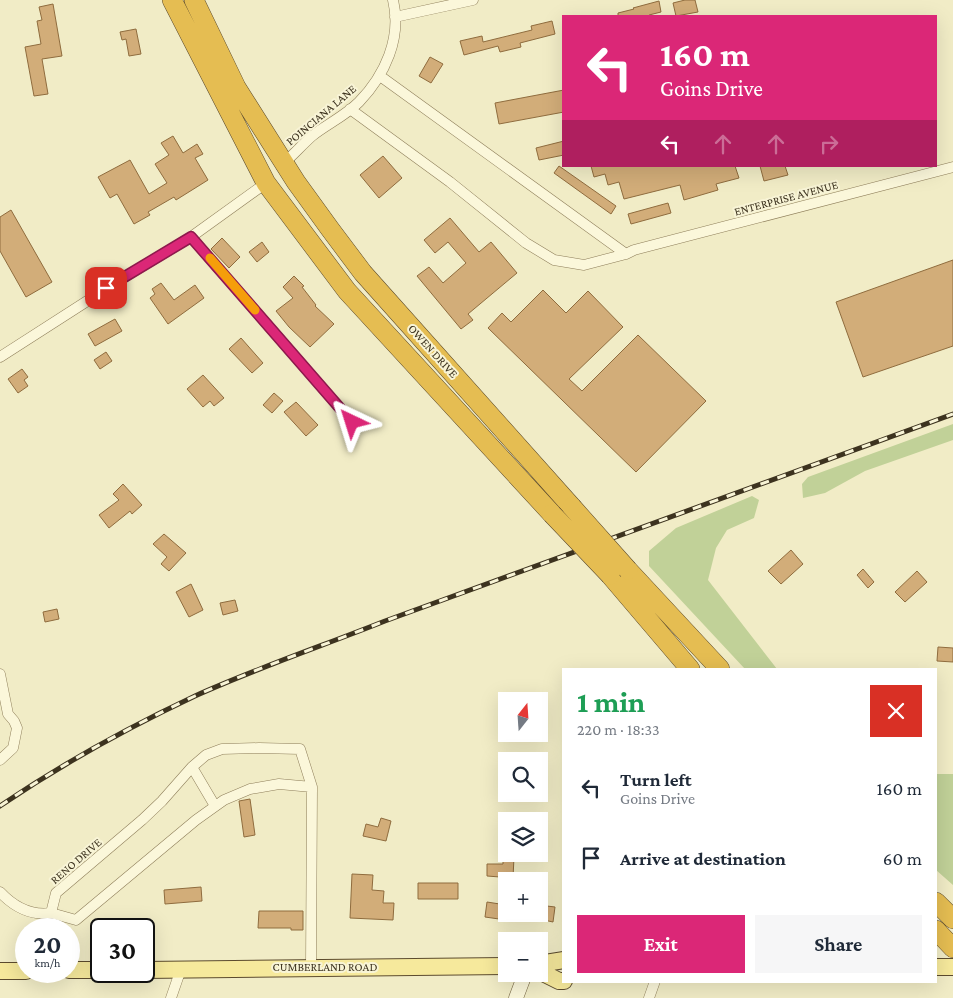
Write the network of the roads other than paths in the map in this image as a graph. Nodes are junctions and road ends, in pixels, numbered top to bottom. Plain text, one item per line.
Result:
1 (172, 0) edge
2 (194, 0) edge
3 (393, 0) edge
4 (474, 0) edge
5 (395, 17) junction
6 (208, 70) junction
7 (380, 76) junction
8 (350, 109) junction
9 (284, 163) junction
10 (953, 167) edge
11 (266, 183) junction
12 (191, 237) junction
13 (626, 254) junction
14 (362, 270) junction
15 (0, 358) edge
16 (352, 422) dead end
17 (619, 572) junction
18 (689, 668) edge
19 (719, 668) edge
20 (0, 674) edge
21 (0, 760) edge
22 (192, 767) junction
23 (312, 787) junction
24 (215, 806) junction
25 (0, 892) edge
26 (937, 903) edge
27 (51, 913) junction
28 (953, 920) edge
29 (937, 931) edge
30 (953, 948) edge
31 (562, 960) edge
32 (548, 963) edge
33 (498, 966) edge
34 (312, 967) junction
35 (181, 969) junction
36 (155, 970) edge
37 (0, 971) edge
38 (15, 971) edge
39 (548, 976) edge
40 (562, 981) edge
41 (522, 982) edge
42 (654, 983) edge
43 (171, 998) edge
44 (516, 998) edge
45 (649, 998) edge

1 - 6 highway, OWEN DRIVE
2 - 9 highway, OWEN DRIVE
3 - 5 street, POINCIANA LANE
4 - 5 street
5 - 7 street, POINCIANA LANE
6 - 9 highway
6 - 11 highway, OWEN DRIVE
7 - 8 street, POINCIANA LANE
7 - 13 street
8 - 9 street, POINCIANA LANE
8 - 13 street, ENTERPRISE AVENUE
9 - 14 highway, OWEN DRIVE
10 - 13 street, ENTERPRISE AVENUE
11 - 12 street
11 - 14 highway
11 - 17 highway, OWEN DRIVE, bridge
12 - 15 street
12 - 16 street
14 - 17 highway, OWEN DRIVE, bridge
17 - 18 highway, OWEN DRIVE
17 - 19 highway, OWEN DRIVE
20 - 21 street
22 - 23 street, RENO DRIVE
22 - 24 street
22 - 27 street, RENO DRIVE
23 - 24 street
23 - 34 street, RENO DRIVE
24 - 27 street
25 - 27 street
26 - 28 highway
29 - 30 highway
31 - 32 main road
33 - 34 main road, CUMBERLAND ROAD
34 - 35 main road, CUMBERLAND ROAD
35 - 36 main road, CUMBERLAND ROAD
35 - 43 street
37 - 38 main road
39 - 40 main road
41 - 44 main road
42 - 45 street

